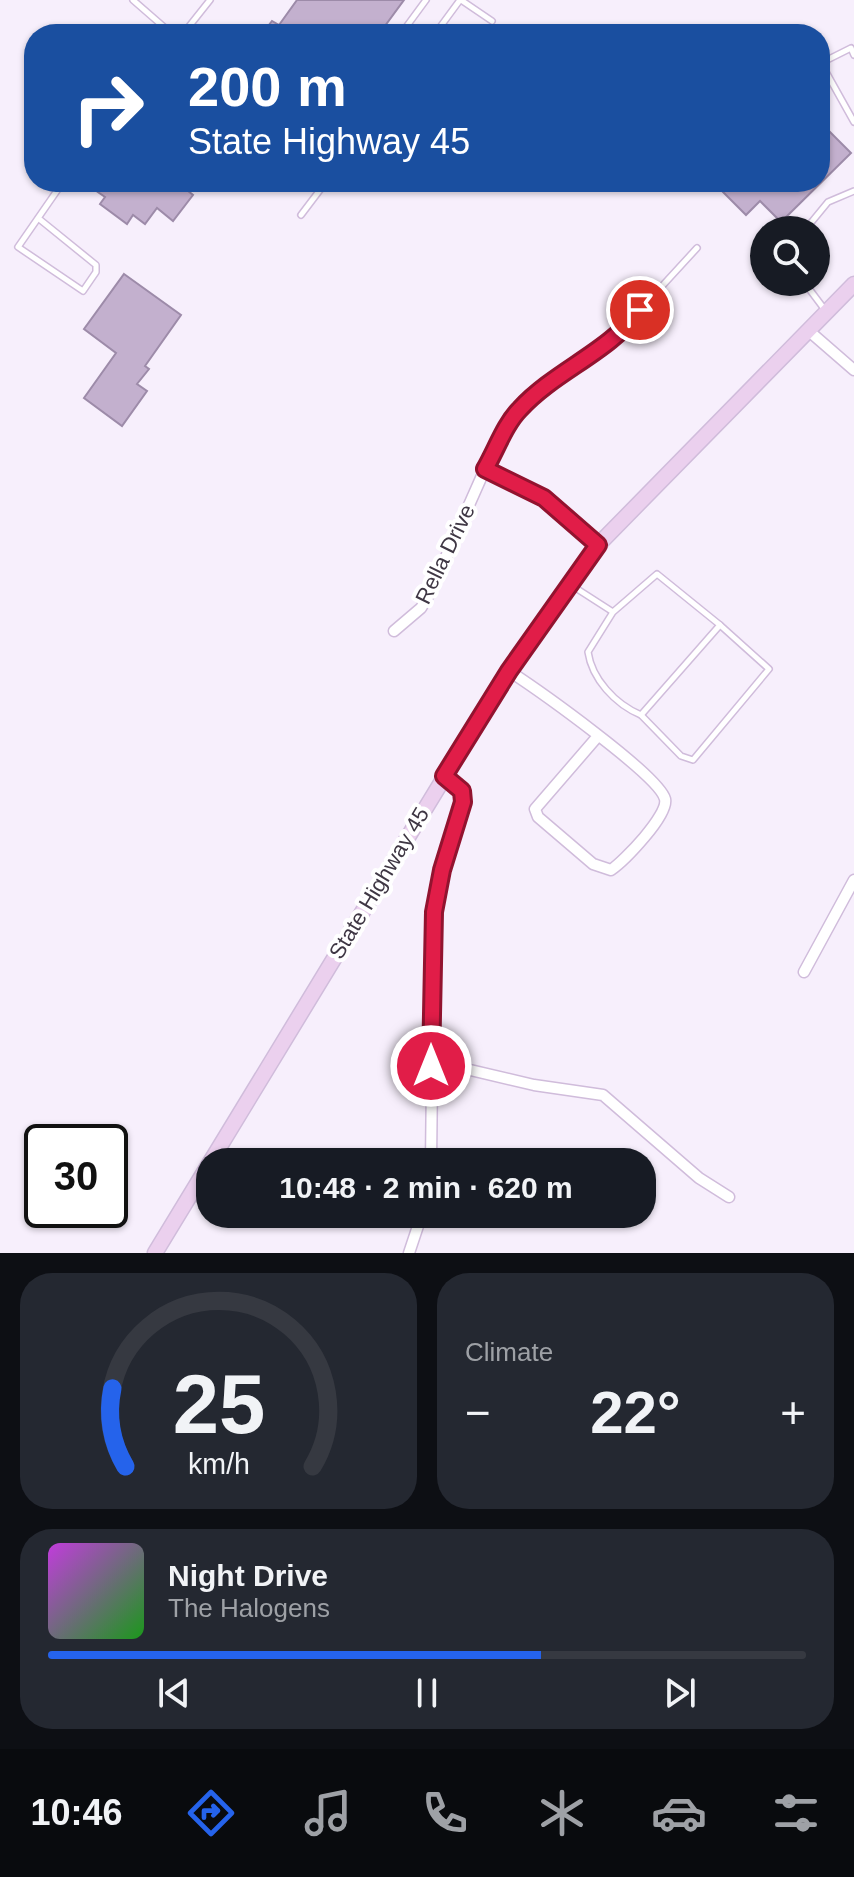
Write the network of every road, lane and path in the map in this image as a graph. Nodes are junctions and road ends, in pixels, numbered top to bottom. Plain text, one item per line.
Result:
1 (133, 0) edge
2 (210, 0) edge
3 (426, 0) edge
4 (460, 0) edge
5 (492, 21) dead end
6 (161, 24) edge
7 (191, 24) edge
8 (408, 24) edge
9 (442, 24) edge
10 (854, 55) edge
11 (830, 58) edge
12 (830, 79) edge
13 (852, 118) edge
14 (854, 191) edge
15 (56, 192) edge
16 (318, 192) edge
17 (301, 215) dead end
18 (816, 216) edge
19 (38, 218) junction
20 (697, 248) dead end
21 (854, 284) edge
22 (815, 296) edge
23 (640, 310) joint
24 (827, 312) junction
25 (809, 331) junction
26 (854, 370) edge
27 (485, 469) junction
28 (598, 545) junction
29 (570, 584) junction
30 (613, 612) junction
31 (720, 625) junction
32 (394, 631) dead end
33 (509, 671) junction
34 (641, 715) junction
35 (598, 736) junction
36 (444, 776) junction
37 (854, 880) edge
38 (804, 972) dead end
39 (431, 1066) junction
40 (431, 1148) edge
41 (729, 1197) dead end
42 (417, 1228) edge
43 (155, 1253) edge
44 (409, 1253) edge

1 - 6 lane
2 - 7 lane
3 - 8 lane
4 - 5 lane
4 - 9 lane
10 - 11 lane
12 - 13 lane
14 - 18 lane
15 - 19 lane
16 - 17 lane
19 - 19 lane
20 - 23 lane
21 - 24 main road, State Highway 45
22 - 24 lane
23 - 27 street, Rella Drive
24 - 25 main road, State Highway 45
25 - 26 street
25 - 28 main road, State Highway 45
27 - 28 street
27 - 32 street, Rella Drive
28 - 29 main road, State Highway 45
29 - 30 lane
29 - 33 main road, State Highway 45
30 - 31 lane
30 - 34 lane
31 - 34 lane
31 - 34 lane
33 - 35 street
33 - 36 main road, State Highway 45
35 - 35 street
36 - 39 street
36 - 43 main road, State Highway 45
37 - 38 street
39 - 40 street
39 - 41 street
42 - 44 street

